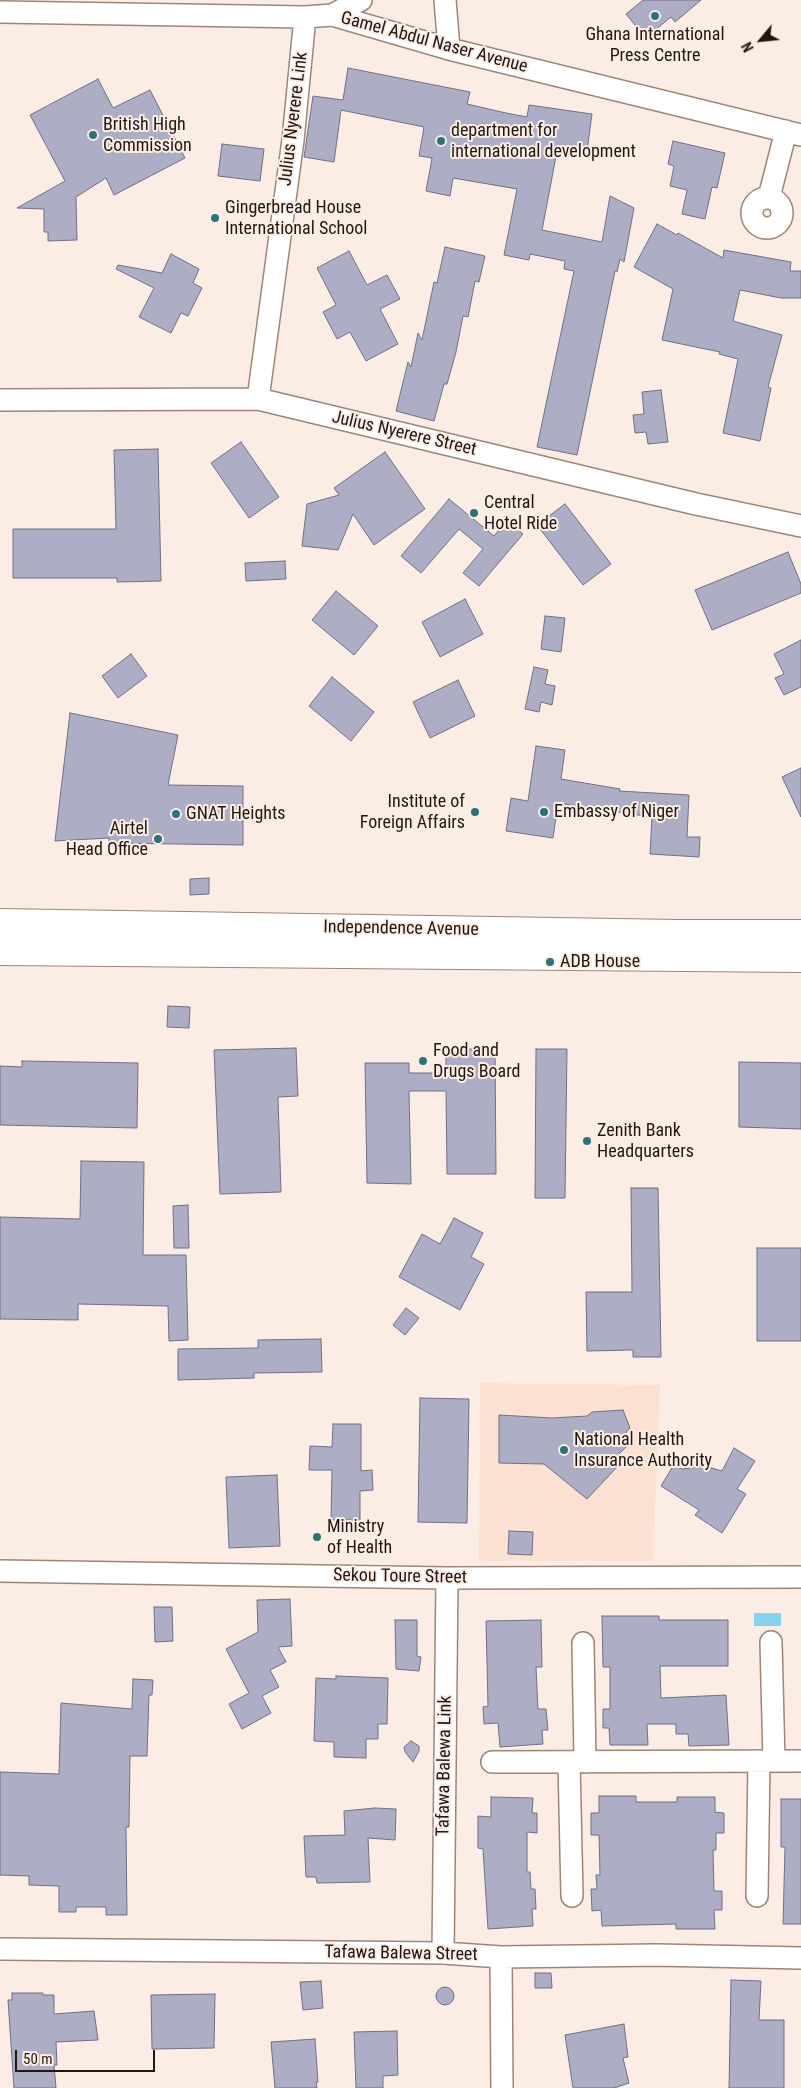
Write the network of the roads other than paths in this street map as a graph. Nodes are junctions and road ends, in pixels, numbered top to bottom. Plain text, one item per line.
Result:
1 (361, 0) edge
2 (445, 0) edge
3 (0, 12) edge
4 (332, 15) junction
5 (305, 17) junction
6 (449, 49) junction
7 (794, 133) edge
8 (769, 197) dead end
9 (258, 399) junction
10 (0, 400) edge
11 (801, 526) edge
12 (0, 923) edge
13 (801, 934) edge
14 (0, 951) edge
15 (801, 958) edge
16 (0, 1571) edge
17 (801, 1577) edge
18 (447, 1578) junction
19 (771, 1642) dead end
20 (583, 1643) dead end
21 (766, 1761) junction
22 (801, 1761) edge
23 (492, 1762) dead end
24 (577, 1762) junction
25 (572, 1896) dead end
26 (758, 1896) dead end
27 (0, 1949) edge
28 (443, 1953) junction
29 (501, 1957) junction
30 (801, 1958) edge
31 (502, 2088) edge

1 - 4 street
2 - 6 street
3 - 5 street, Gamel Abdul Naser Avenue
4 - 5 street, Gamel Abdul Naser Avenue
4 - 6 street, Gamel Abdul Naser Avenue
5 - 9 street, Julius Nyerere Link
6 - 7 street, Gamel Abdul Naser Avenue
7 - 8 street
9 - 10 street, Julius Nyerere Street
9 - 11 street, Julius Nyerere Street
12 - 13 main road, Independence Avenue
14 - 15 main road, Independence Avenue
16 - 18 street, Sekou Toure Street
17 - 18 street, Sekou Toure Street
18 - 28 street, Tafawa Balewa Link
19 - 21 street
20 - 24 street
21 - 22 street
21 - 24 street
21 - 26 street
23 - 24 street
24 - 25 street
27 - 28 street, Tafawa Balewa Street
28 - 29 street, Tafawa Balewa Street
29 - 30 street, Tafawa Balewa Street
29 - 31 street

